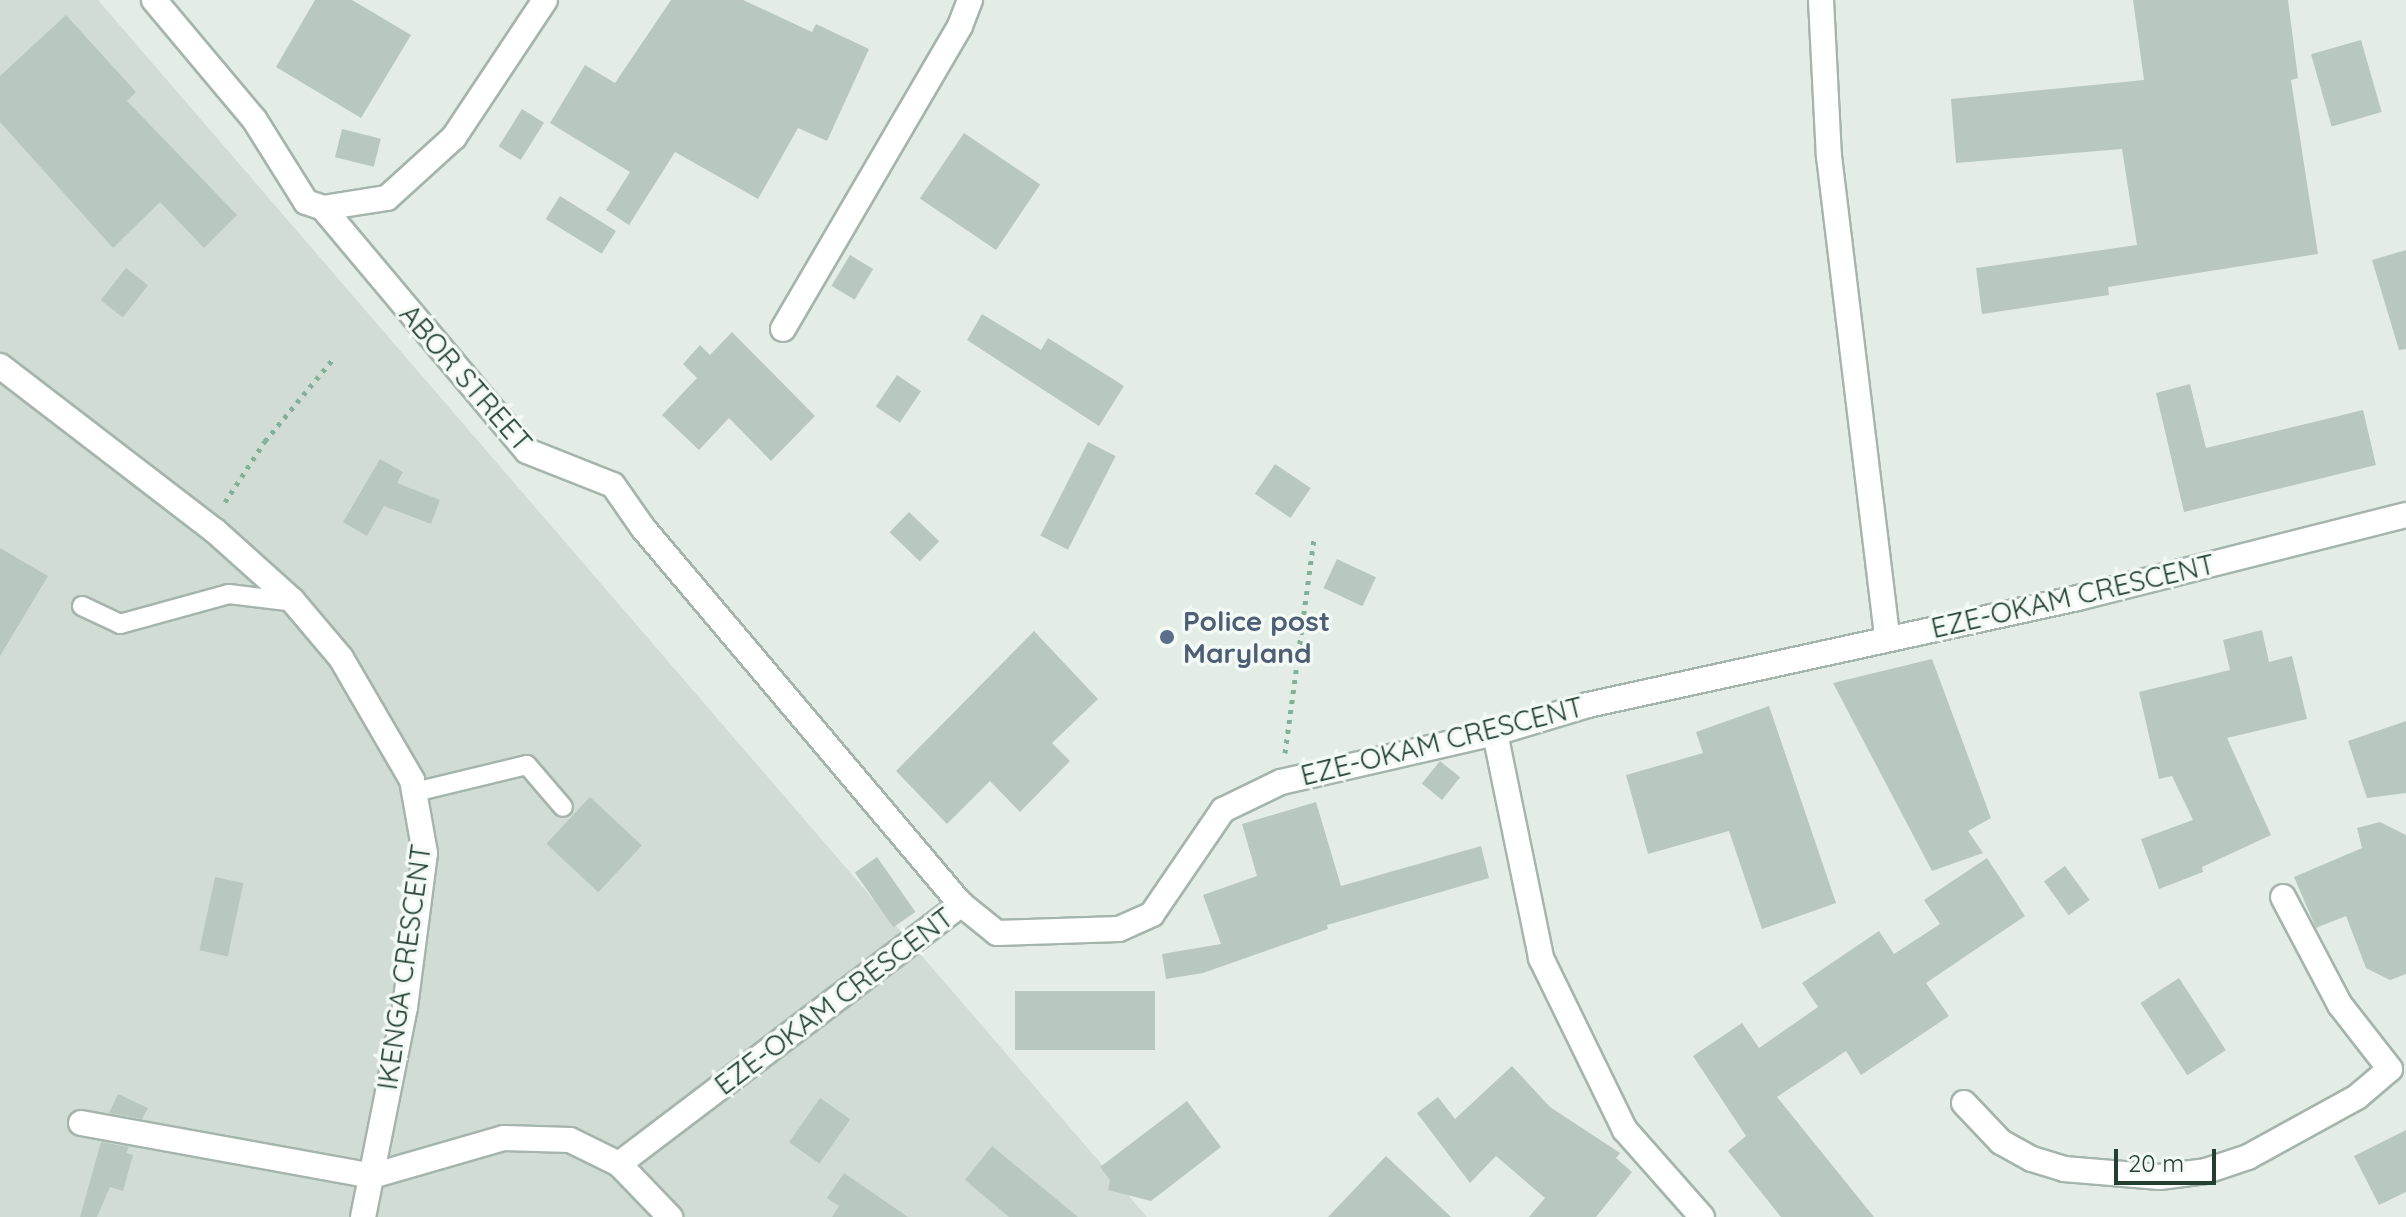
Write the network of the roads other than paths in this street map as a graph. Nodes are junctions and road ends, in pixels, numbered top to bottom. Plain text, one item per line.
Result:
1 (154, 0) edge
2 (545, 0) edge
3 (970, 0) edge
4 (1821, 0) edge
5 (323, 208) junction
6 (783, 329) dead end
7 (0, 366) edge
8 (2406, 515) edge
9 (294, 602) junction
10 (82, 606) dead end
11 (1887, 638) junction
12 (1495, 733) junction
13 (415, 792) junction
14 (563, 807) dead end
15 (2283, 897) dead end
16 (961, 904) junction
17 (2397, 1063) edge
18 (1964, 1103) dead end
19 (81, 1123) dead end
20 (619, 1164) junction
21 (372, 1176) junction
22 (363, 1217) edge
23 (670, 1217) edge
24 (1702, 1217) edge

1 - 5 street, ABOR STREET
2 - 5 street
3 - 6 street
4 - 11 street
5 - 16 street, ABOR STREET
7 - 9 street, IKENGA CRESCENT
8 - 11 street, EZE-OKAM CRESCENT
9 - 10 lane
9 - 13 street, IKENGA CRESCENT
11 - 12 street, EZE-OKAM CRESCENT
12 - 16 street, EZE-OKAM CRESCENT
12 - 24 street
13 - 14 lane
13 - 21 street, IKENGA CRESCENT
15 - 17 street
16 - 20 street, EZE-OKAM CRESCENT
17 - 18 street
19 - 21 street
20 - 21 street
20 - 23 street
21 - 22 street, IKENGA CRESCENT

